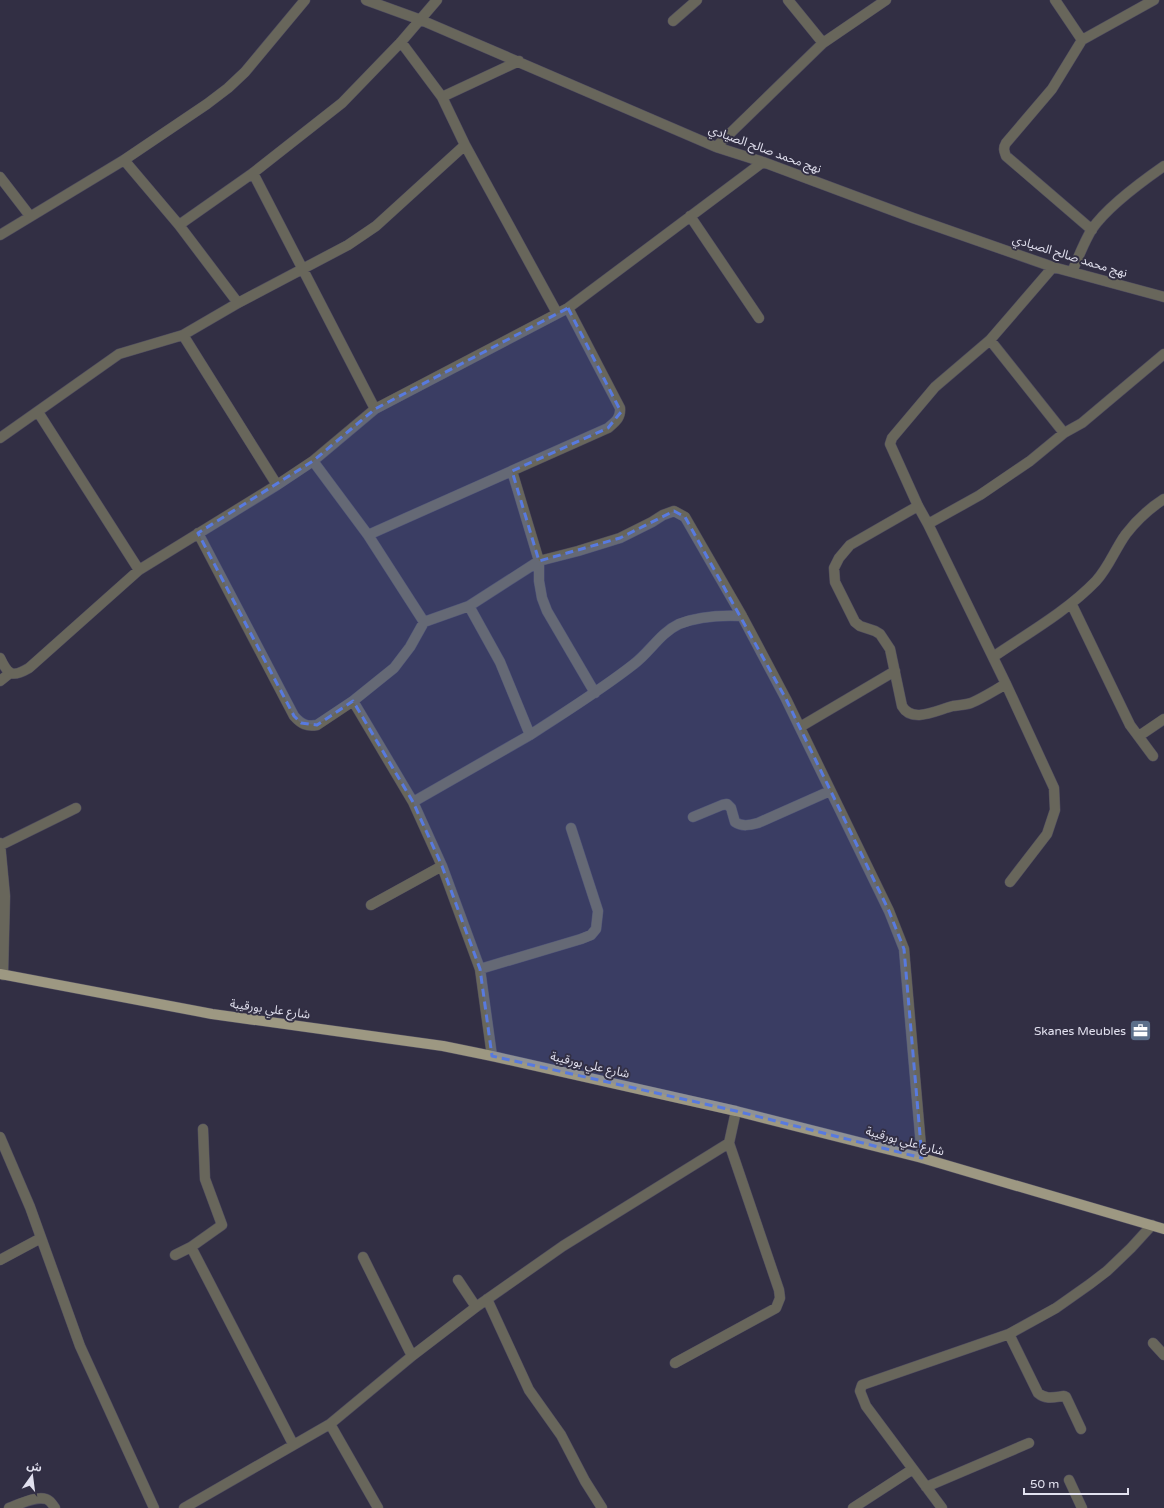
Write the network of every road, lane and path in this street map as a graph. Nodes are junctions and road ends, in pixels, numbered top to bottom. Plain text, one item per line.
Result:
1 (305, 0) edge
2 (366, 0) edge
3 (437, 0) edge
4 (697, 0) edge
5 (788, 0) edge
6 (886, 0) edge
7 (1055, 0) edge
8 (1154, 0) edge
9 (421, 20) junction
10 (673, 21) dead end
11 (1082, 40) junction
12 (401, 42) junction
13 (823, 43) junction
14 (519, 61) junction
15 (442, 97) junction
16 (465, 145) junction
17 (716, 147) junction
18 (124, 160) junction
19 (763, 162) junction
20 (1164, 166) edge
21 (253, 173) junction
22 (0, 177) edge
23 (30, 216) junction
24 (690, 216) junction
25 (179, 225) junction
26 (1092, 230) junction
27 (0, 235) edge
28 (1053, 267) junction
29 (303, 268) junction
30 (1072, 272) junction
31 (1164, 297) edge
32 (238, 303) junction
33 (568, 308) junction
34 (557, 313) junction
35 (759, 318) dead end
36 (183, 335) junction
37 (990, 340) junction
38 (1164, 354) edge
39 (376, 408) junction
40 (38, 412) junction
41 (1064, 433) junction
42 (0, 438) edge
43 (313, 461) junction
44 (512, 471) junction
45 (277, 485) junction
46 (1163, 501) edge
47 (918, 506) junction
48 (928, 524) junction
49 (198, 533) junction
50 (368, 535) junction
51 (539, 560) junction
52 (139, 570) junction
53 (1072, 605) junction
54 (469, 606) junction
55 (742, 616) junction
56 (424, 622) junction
57 (993, 657) junction
58 (0, 658) edge
59 (896, 671) junction
60 (10, 673) junction
61 (0, 681) edge
62 (1006, 684) junction
63 (595, 693) junction
64 (353, 701) junction
65 (1164, 719) edge
66 (800, 727) junction
67 (530, 735) junction
68 (1139, 736) junction
69 (1153, 756) dead end
70 (830, 791) junction
71 (412, 802) junction
72 (76, 808) dead end
73 (693, 817) dead end
74 (571, 828) dead end
75 (1, 844) edge
76 (442, 866) junction
77 (1010, 882) dead end
78 (371, 905) dead end
79 (480, 969) junction
80 (2, 974) edge
81 (492, 1056) junction
82 (736, 1111) junction
83 (203, 1129) dead end
84 (0, 1137) edge
85 (729, 1143) junction
86 (922, 1158) junction
87 (1152, 1225) junction
88 (1164, 1229) edge
89 (41, 1238) junction
90 (191, 1247) junction
91 (175, 1255) dead end
92 (363, 1257) dead end
93 (0, 1260) edge
94 (458, 1280) dead end
95 (487, 1299) junction
96 (476, 1307) junction
97 (1009, 1334) junction
98 (1153, 1343) dead end
99 (1164, 1355) edge
100 (412, 1356) junction
101 (675, 1364) dead end
102 (330, 1424) junction
103 (1081, 1429) dead end
104 (1029, 1443) dead end
105 (293, 1444) junction
106 (913, 1469) junction
107 (1069, 1480) dead end
108 (926, 1487) junction
109 (9, 1508) edge
110 (55, 1508) edge
111 (154, 1508) edge
112 (184, 1508) edge
113 (378, 1508) edge
114 (602, 1508) edge
115 (853, 1508) edge
116 (942, 1508) edge
117 (1082, 1508) edge

1 - 18 street
2 - 9 street, نهج محمد صالح الصيادي
3 - 9 street
4 - 10 street
5 - 13 street
6 - 13 street
7 - 11 street
8 - 11 street
9 - 12 street
9 - 14 street, نهج محمد صالح الصيادي
11 - 26 street
12 - 15 street
12 - 21 street
13 - 17 street
14 - 15 street
14 - 17 street, نهج محمد صالح الصيادي
15 - 16 street
16 - 29 street
16 - 34 street
17 - 19 street, نهج محمد صالح الصيادي
18 - 23 street
18 - 25 street
19 - 24 street
19 - 28 street, نهج محمد صالح الصيادي
20 - 26 street
21 - 25 street
21 - 29 street
22 - 23 street
23 - 27 street
24 - 33 street
24 - 35 street
25 - 32 street
26 - 30 street
28 - 30 street, نهج محمد صالح الصيادي
28 - 37 street
29 - 32 street
29 - 39 street
30 - 31 street, نهج محمد صالح الصيادي
32 - 36 street
33 - 34 street
33 - 44 street
34 - 39 street
36 - 40 street
36 - 45 street
37 - 41 street
37 - 47 street
38 - 41 street
39 - 43 street
40 - 42 street
40 - 52 street
41 - 48 street
43 - 45 street
43 - 50 street
44 - 50 street
44 - 51 street
45 - 49 street
46 - 53 street
47 - 48 street
47 - 59 street
48 - 57 street
49 - 52 street
49 - 64 street
50 - 56 street
51 - 54 street
51 - 55 street
51 - 63 street
52 - 60 street
53 - 57 street
53 - 68 street
54 - 56 street
54 - 67 street
55 - 63 street
55 - 66 street
56 - 64 street
57 - 62 street
58 - 60 street
59 - 62 street
59 - 66 street
60 - 61 street
62 - 77 street
63 - 67 street
64 - 71 street
65 - 68 street
66 - 70 street
67 - 71 street
68 - 69 street
70 - 73 street
70 - 86 street
71 - 76 street
72 - 75 street
74 - 79 street
75 - 80 street
76 - 78 street
76 - 79 street
79 - 81 street
80 - 81 main road, شارع علي بورقيبة
81 - 82 main road, شارع علي بورقيبة
82 - 85 street
82 - 86 main road, شارع علي بورقيبة
83 - 90 street
84 - 89 street
85 - 95 street
85 - 101 street
86 - 87 main road, شارع علي بورقيبة
87 - 88 main road, شارع علي بورقيبة
87 - 97 street
89 - 93 street
89 - 111 street
90 - 91 street
90 - 105 street
92 - 100 street
94 - 96 street
95 - 96 street
95 - 114 street
96 - 100 street
97 - 103 street
97 - 106 street
98 - 99 street
100 - 102 street
102 - 105 street
102 - 113 street
104 - 108 street
105 - 112 street
106 - 108 street
106 - 115 street
107 - 117 street
108 - 116 street
109 - 110 street

